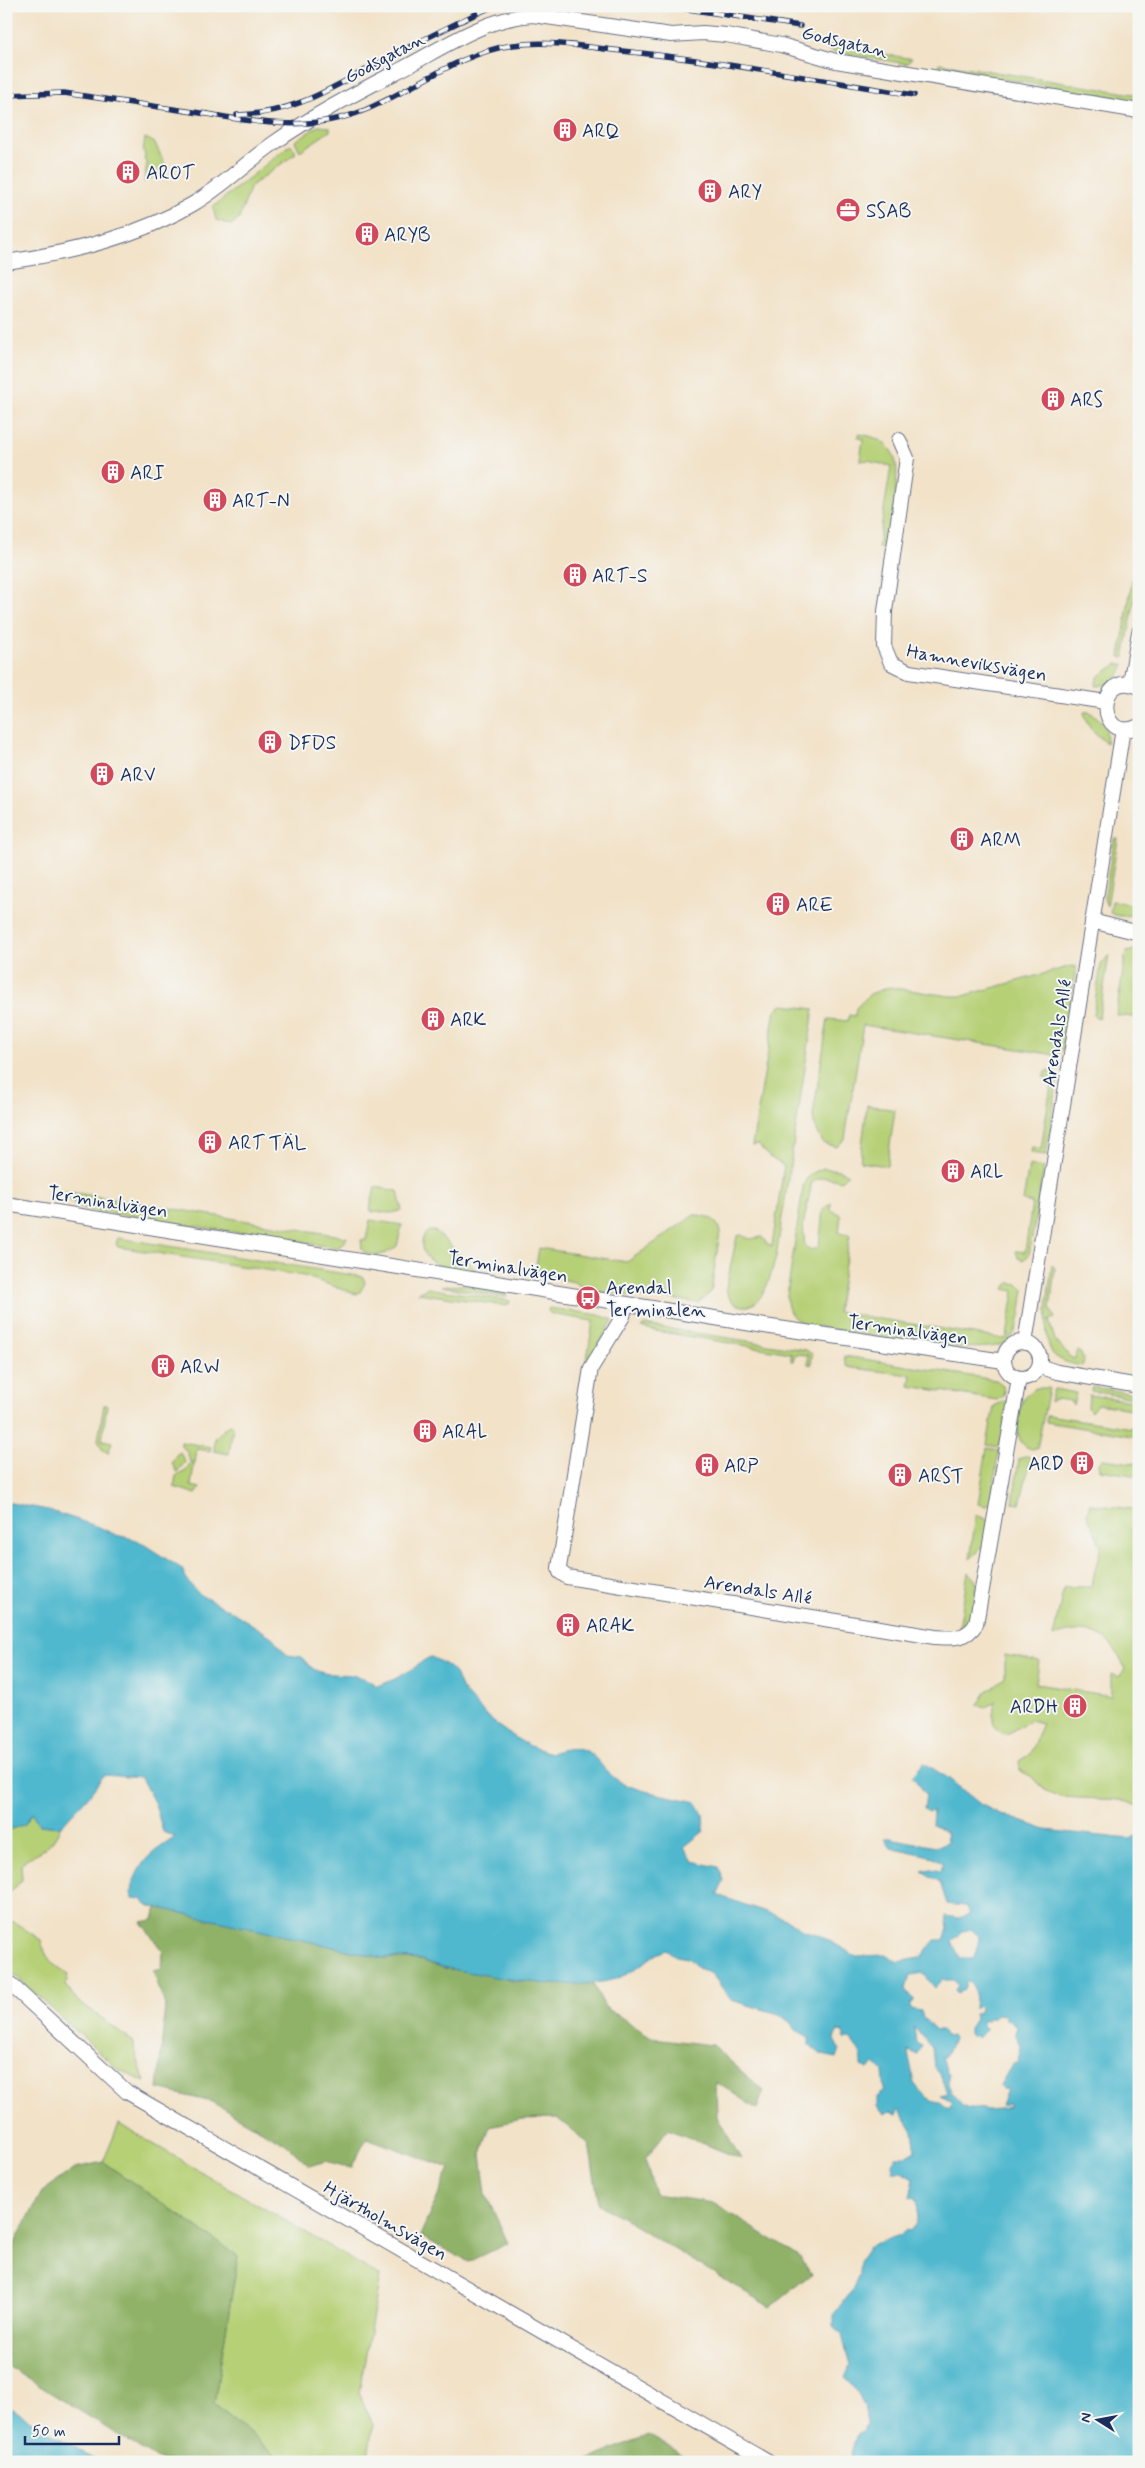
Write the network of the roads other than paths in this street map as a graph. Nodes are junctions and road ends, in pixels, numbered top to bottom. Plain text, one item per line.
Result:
1 (1139, 111) edge
2 (6, 262) edge
3 (899, 440) dead end
4 (1139, 632) edge
5 (1134, 686) edge
6 (1106, 702) junction
7 (1139, 726) edge
8 (1122, 729) junction
9 (1092, 921) junction
10 (1139, 933) edge
11 (6, 1204) edge
12 (626, 1304) junction
13 (1025, 1343) junction
14 (1004, 1361) junction
15 (1039, 1366) junction
16 (1019, 1378) junction
17 (1139, 1386) edge
18 (6, 1980) edge
19 (768, 2462) edge

1 - 2 street, Godsgatan
3 - 6 street, Hamneviksvägen
4 - 5 street
5 - 6 street
6 - 8 street
7 - 8 street
8 - 9 street, Arendals Allé
9 - 10 street
9 - 13 street, Arendals Allé
11 - 12 street, Terminalvägen
12 - 14 street, Terminalvägen
12 - 16 street, Arendals Allé
13 - 14 street
13 - 15 street
14 - 16 street
15 - 16 street
15 - 17 street
18 - 19 street, Hjärtholmsvägen

